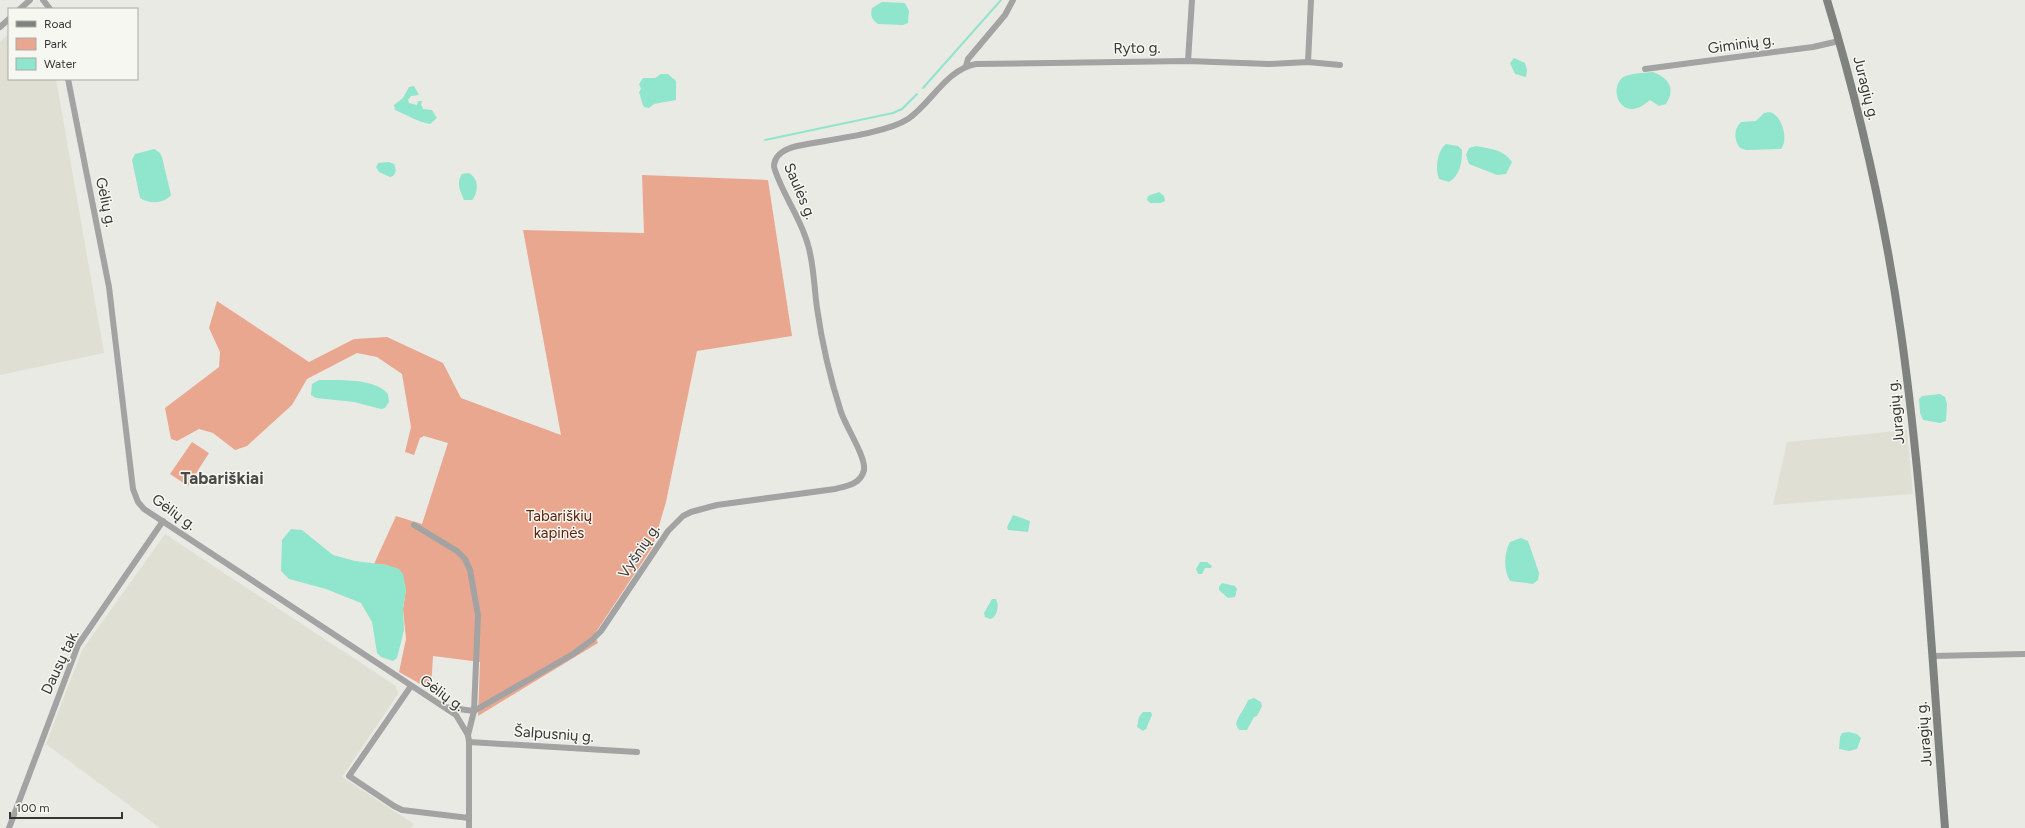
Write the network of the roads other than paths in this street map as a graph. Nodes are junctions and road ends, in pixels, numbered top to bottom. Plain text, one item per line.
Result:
1 (30, 0) edge
2 (43, 0) edge
3 (1013, 0) edge
4 (1192, 0) edge
5 (1310, 0) edge
6 (1827, 0) edge
7 (21, 8) edge
8 (49, 8) edge
9 (8, 20) edge
10 (0, 27) edge
11 (1839, 40) junction
12 (1188, 61) junction
13 (1308, 62) junction
14 (1340, 64) dead end
15 (966, 66) junction
16 (1645, 69) dead end
17 (68, 80) edge
18 (861, 477) joint
19 (163, 522) junction
20 (414, 525) dead end
21 (2025, 654) edge
22 (1932, 656) junction
23 (411, 686) junction
24 (444, 707) junction
25 (474, 711) junction
26 (468, 734) junction
27 (469, 742) junction
28 (637, 752) dead end
29 (469, 818) junction
30 (9, 828) edge
31 (469, 828) edge
32 (1945, 828) edge

1 - 7 street
2 - 8 street
3 - 15 street, Saulės g.
4 - 12 street
5 - 13 street
6 - 11 main road, Juragių g.
9 - 10 street
11 - 16 street, Giminių g.
11 - 22 main road, Juragių g.
12 - 13 street, Ryto g.
12 - 15 street, Ryto g.
13 - 14 street, Ryto g.
15 - 18 street, Saulės g.
17 - 19 street, Gėlių g.
18 - 25 street, Vyšnių g.
19 - 23 street, Gėlių g.
19 - 30 street, Dausų tak.
20 - 25 street
21 - 22 street
22 - 32 main road, Juragių g.
23 - 24 street, Gėlių g.
23 - 29 street
24 - 25 street
24 - 26 street, Gėlių g.
25 - 26 street
26 - 27 street, Gėlių g.
27 - 28 street, Šalpusnių g.
27 - 29 street, Gėlių g.
29 - 31 street, Gėlių g.

